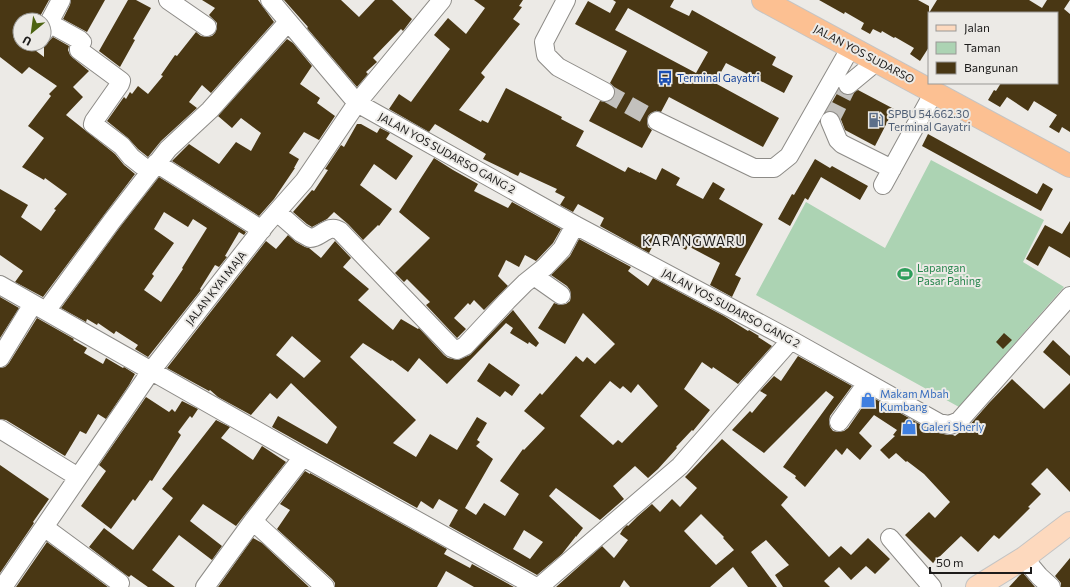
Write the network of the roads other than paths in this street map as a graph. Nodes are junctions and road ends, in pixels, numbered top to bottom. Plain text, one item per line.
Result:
1 (61, 0) edge
2 (270, 0) edge
3 (442, 0) edge
4 (566, 0) edge
5 (763, 0) edge
6 (175, 2) edge
7 (52, 16) edge
8 (288, 22) junction
9 (207, 27) dead end
10 (52, 29) edge
11 (851, 47) junction
12 (877, 61) junction
13 (848, 85) tunnel mouth
14 (929, 90) junction
15 (605, 92) tunnel mouth
16 (357, 103) junction
17 (656, 121) tunnel mouth
18 (830, 122) dead end
19 (887, 166) junction
20 (1070, 166) edge
21 (153, 168) junction
22 (883, 185) dead end
23 (277, 212) junction
24 (575, 225) junction
25 (262, 230) junction
26 (534, 276) junction
27 (0, 285) edge
28 (561, 295) dead end
29 (1070, 296) edge
30 (40, 307) junction
31 (791, 340) junction
32 (0, 358) edge
33 (151, 371) junction
34 (868, 383) junction
35 (839, 422) dead end
36 (0, 428) edge
37 (303, 457) junction
38 (78, 477) junction
39 (252, 521) junction
40 (1070, 523) edge
41 (44, 527) junction
42 (890, 538) dead end
43 (1024, 558) junction
44 (120, 583) dead end
45 (3, 587) edge
46 (205, 587) edge
47 (324, 587) edge
48 (536, 587) edge
49 (539, 587) edge
50 (932, 587) edge
51 (977, 587) edge
52 (1051, 587) edge

1 - 7 street
2 - 8 street
3 - 16 street, JALAN KYAI MAJA
4 - 15 street
5 - 11 highway, JALAN YOS SUDARSO
6 - 9 street
8 - 16 street
8 - 21 street
10 - 21 street
11 - 12 highway, JALAN YOS SUDARSO
11 - 17 street
12 - 13 street
12 - 14 highway, JALAN YOS SUDARSO
14 - 19 street
14 - 20 highway, JALAN YOS SUDARSO
16 - 23 street, JALAN KYAI MAJA
16 - 24 street, JALAN YOS SUDARSO GANG 2
18 - 19 street
19 - 22 street
21 - 25 street
21 - 30 street
23 - 25 street, JALAN KYAI MAJA
23 - 26 street
24 - 26 street
24 - 31 street, JALAN YOS SUDARSO GANG 2
25 - 33 street, JALAN KYAI MAJA
26 - 28 street
27 - 30 street
29 - 34 street, JALAN YOS SUDARSO GANG 2
30 - 32 street
30 - 33 street
31 - 34 street, JALAN YOS SUDARSO GANG 2
31 - 49 street
33 - 37 street
33 - 38 street, JALAN KYAI MAJA
34 - 35 street
36 - 38 street
37 - 39 street
37 - 48 street
38 - 41 street, JALAN KYAI MAJA
39 - 46 street
39 - 47 street
40 - 43 main road
41 - 44 street
41 - 45 street, JALAN KYAI MAJA
42 - 50 street
43 - 51 main road
43 - 52 street

